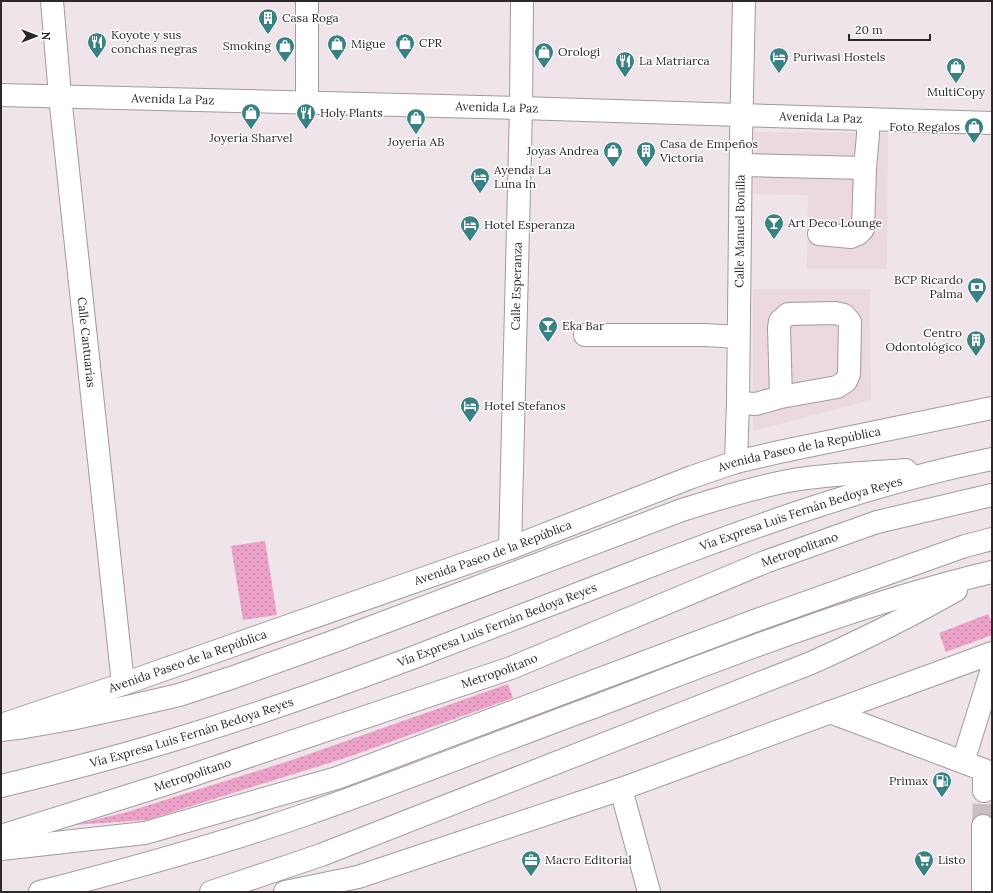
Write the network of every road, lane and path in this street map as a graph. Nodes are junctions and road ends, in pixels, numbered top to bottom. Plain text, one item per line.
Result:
1 (52, 1) edge
2 (307, 1) edge
3 (522, 1) edge
4 (744, 1) edge
5 (1, 95) edge
6 (60, 96) junction
7 (307, 102) junction
8 (522, 108) junction
9 (741, 115) junction
10 (868, 119) junction
11 (992, 123) edge
12 (741, 165) junction
13 (865, 168) junction
14 (819, 234) dead end
15 (584, 335) dead end
16 (738, 337) junction
17 (781, 397) junction
18 (738, 403) junction
19 (992, 408) edge
20 (992, 460) edge
21 (736, 462) junction
22 (957, 467) junction
23 (992, 495) edge
24 (992, 538) edge
25 (510, 548) junction
26 (988, 573) edge
27 (992, 653) edge
28 (992, 669) edge
29 (124, 684) junction
30 (830, 712) junction
31 (1, 725) edge
32 (1, 730) edge
33 (963, 762) junction
34 (988, 768) edge
35 (1, 786) edge
36 (620, 789) junction
37 (984, 791) tunnel mouth
38 (983, 826) tunnel mouth
39 (1, 836) edge
40 (1, 848) edge
41 (40, 892) edge
42 (211, 892) edge
43 (285, 892) edge
44 (649, 892) edge
45 (982, 892) edge

1 - 6 main road, Calle Cantuarias
2 - 7 main road
3 - 8 main road, Calle Esperanza
4 - 9 main road, Calle Manuel Bonilla
5 - 6 main road, Avenida La Paz
6 - 7 main road, Avenida La Paz
6 - 29 main road, Calle Cantuarias
7 - 8 main road, Avenida La Paz
8 - 9 main road, Avenida La Paz
8 - 25 main road, Calle Esperanza
9 - 10 main road, Avenida La Paz
9 - 12 main road, Calle Manuel Bonilla
10 - 11 main road, Avenida La Paz
10 - 13 main road
12 - 13 main road
12 - 16 main road, Calle Manuel Bonilla
13 - 14 main road
15 - 16 main road
16 - 18 main road, Calle Manuel Bonilla
17 - 17 main road
17 - 18 main road
18 - 21 main road, Calle Manuel Bonilla
19 - 21 main road, Avenida Paseo de la República
20 - 22 main road, Vía Expresa Luis Fernán Bedoya Reyes
21 - 25 main road, Avenida Paseo de la República
22 - 32 main road
22 - 35 main road, Vía Expresa Luis Fernán Bedoya Reyes
23 - 39 main road, Metropolitano
24 - 40 main road
25 - 29 main road, Avenida Paseo de la República
26 - 41 main road
26 - 42 main road
27 - 30 main road
28 - 33 main road
29 - 31 main road, Avenida Paseo de la República
30 - 33 main road
30 - 36 main road
33 - 34 main road
34 - 37 main road
36 - 43 main road
36 - 44 main road
38 - 45 main road

